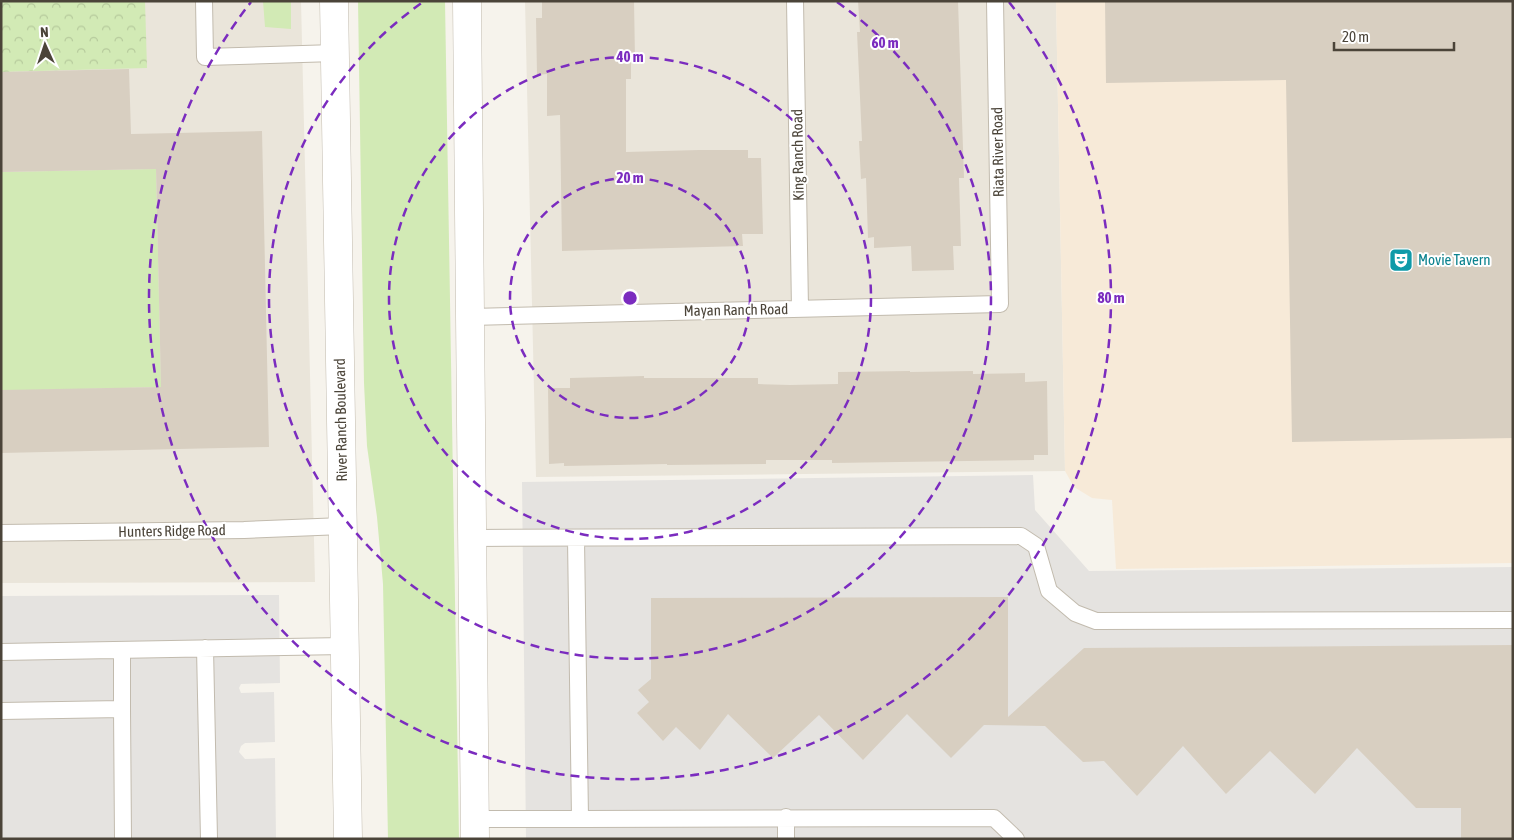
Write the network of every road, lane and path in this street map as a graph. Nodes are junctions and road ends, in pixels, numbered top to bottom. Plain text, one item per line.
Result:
1 (204, 1) edge
2 (334, 1) edge
3 (467, 1) edge
4 (795, 1) edge
5 (995, 1) edge
6 (335, 53) junction
7 (1000, 304) joint
8 (800, 309) junction
9 (471, 317) junction
10 (343, 526) junction
11 (1, 533) edge
12 (473, 538) junction
13 (576, 539) junction
14 (1513, 620) edge
15 (345, 646) junction
16 (205, 648) junction
17 (122, 650) junction
18 (1, 652) edge
19 (122, 709) junction
20 (1, 711) edge
21 (786, 817) junction
22 (580, 819) junction
23 (475, 829) edge
24 (123, 839) edge
25 (209, 839) edge
26 (348, 839) edge
27 (786, 839) edge
28 (1016, 839) edge

1 - 6 lane
2 - 6 street, River Ranch Boulevard
3 - 9 street
4 - 8 lane, King Ranch Road
5 - 7 lane, Riata River Road
6 - 10 street, River Ranch Boulevard
7 - 8 lane, Mayan Ranch Road
8 - 9 lane, Mayan Ranch Road
9 - 12 street
10 - 11 lane, Hunters Ridge Road
10 - 15 street, River Ranch Boulevard
12 - 13 lane
12 - 23 street
13 - 14 lane
13 - 22 lane
15 - 16 lane
15 - 26 street, River Ranch Boulevard
16 - 17 lane
16 - 25 lane
17 - 18 lane
17 - 19 lane
19 - 20 lane
19 - 24 lane
21 - 22 lane
21 - 27 lane
21 - 28 lane
22 - 23 lane

